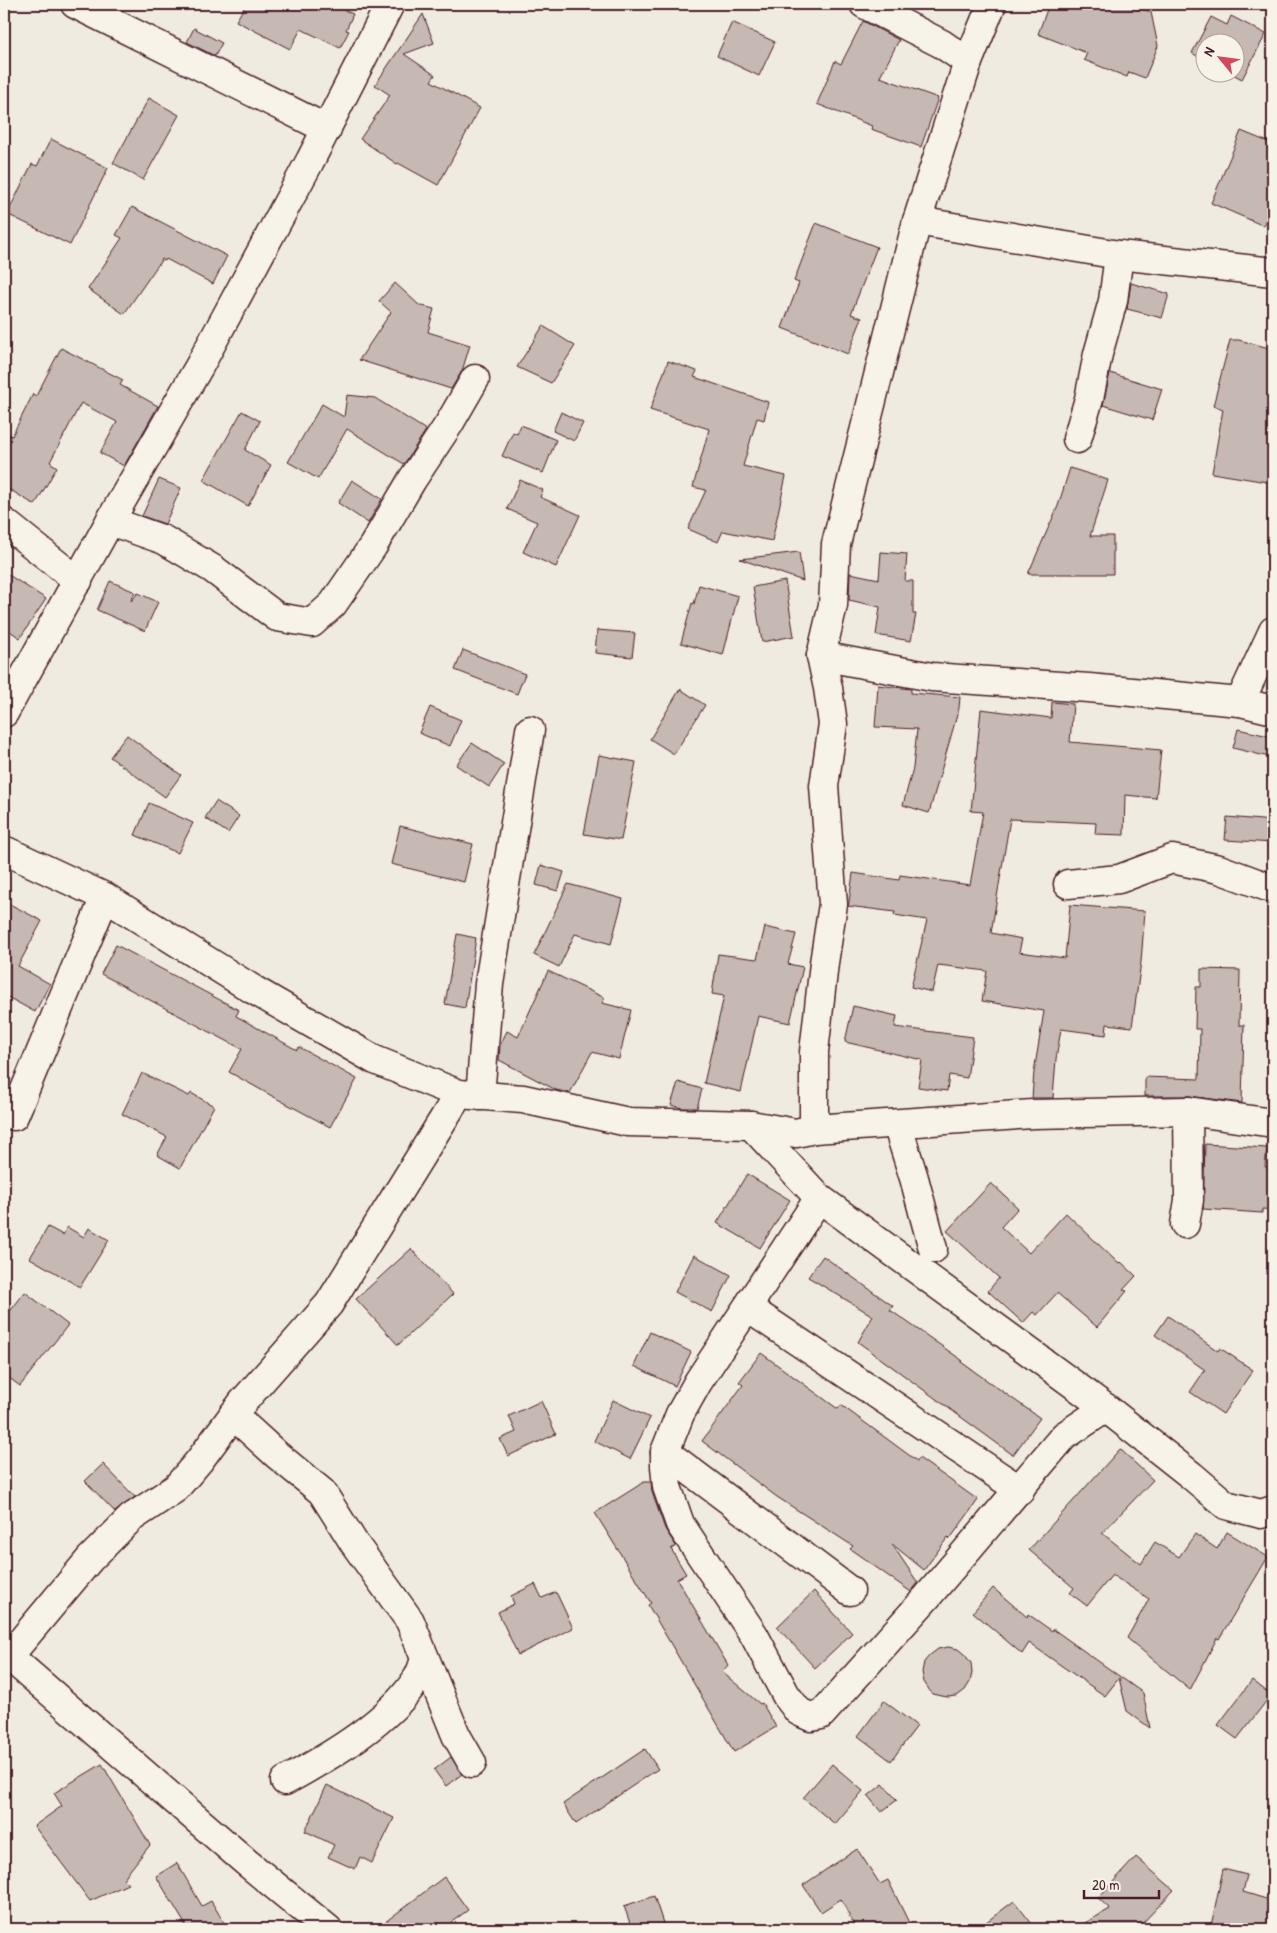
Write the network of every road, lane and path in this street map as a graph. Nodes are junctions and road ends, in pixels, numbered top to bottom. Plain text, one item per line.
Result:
1 (75, 4) edge
2 (390, 4) edge
3 (864, 4) edge
4 (992, 4) edge
5 (968, 62) junction
6 (327, 129) junction
7 (917, 221) junction
8 (1119, 255) junction
9 (1273, 272) edge
10 (475, 379) dead end
11 (1076, 439) dead end
12 (110, 521) junction
13 (4, 522) edge
14 (78, 581) junction
15 (1273, 631) edge
16 (821, 656) junction
17 (1240, 702) junction
18 (1273, 710) edge
19 (4, 713) edge
20 (530, 730) dead end
21 (4, 850) edge
22 (1068, 884) dead end
23 (1273, 890) edge
24 (105, 897) junction
25 (470, 1095) junction
26 (1188, 1111) junction
27 (14, 1116) dead end
28 (1273, 1123) edge
29 (897, 1124) junction
30 (750, 1125) junction
31 (814, 1129) junction
32 (819, 1198) junction
33 (1185, 1224) dead end
34 (933, 1249) dead end
35 (748, 1308) junction
36 (1106, 1408) junction
37 (233, 1415) junction
38 (665, 1452) junction
39 (1020, 1490) junction
40 (1273, 1510) edge
41 (850, 1591) dead end
42 (6, 1654) edge
43 (425, 1659) junction
44 (472, 1763) dead end
45 (285, 1781) dead end
46 (328, 1929) edge

1 - 6 street
2 - 6 street
3 - 5 street
4 - 5 street
5 - 7 street
6 - 12 street
7 - 8 street
7 - 16 street
8 - 9 street
8 - 11 street
10 - 12 street
12 - 14 street
13 - 14 street
14 - 19 street
15 - 17 street
16 - 17 street
16 - 31 street
17 - 18 street
20 - 25 street
21 - 24 street
22 - 23 street
24 - 25 street
24 - 27 street
25 - 30 street
25 - 37 street
26 - 28 street
26 - 29 street
26 - 33 street
29 - 31 street
29 - 34 street
30 - 31 street
30 - 32 street
32 - 35 street
32 - 36 street
35 - 38 street
35 - 39 street
36 - 39 street
36 - 40 street
37 - 42 street
37 - 43 street
38 - 39 street
38 - 41 street
42 - 46 street
43 - 44 street
43 - 45 street

